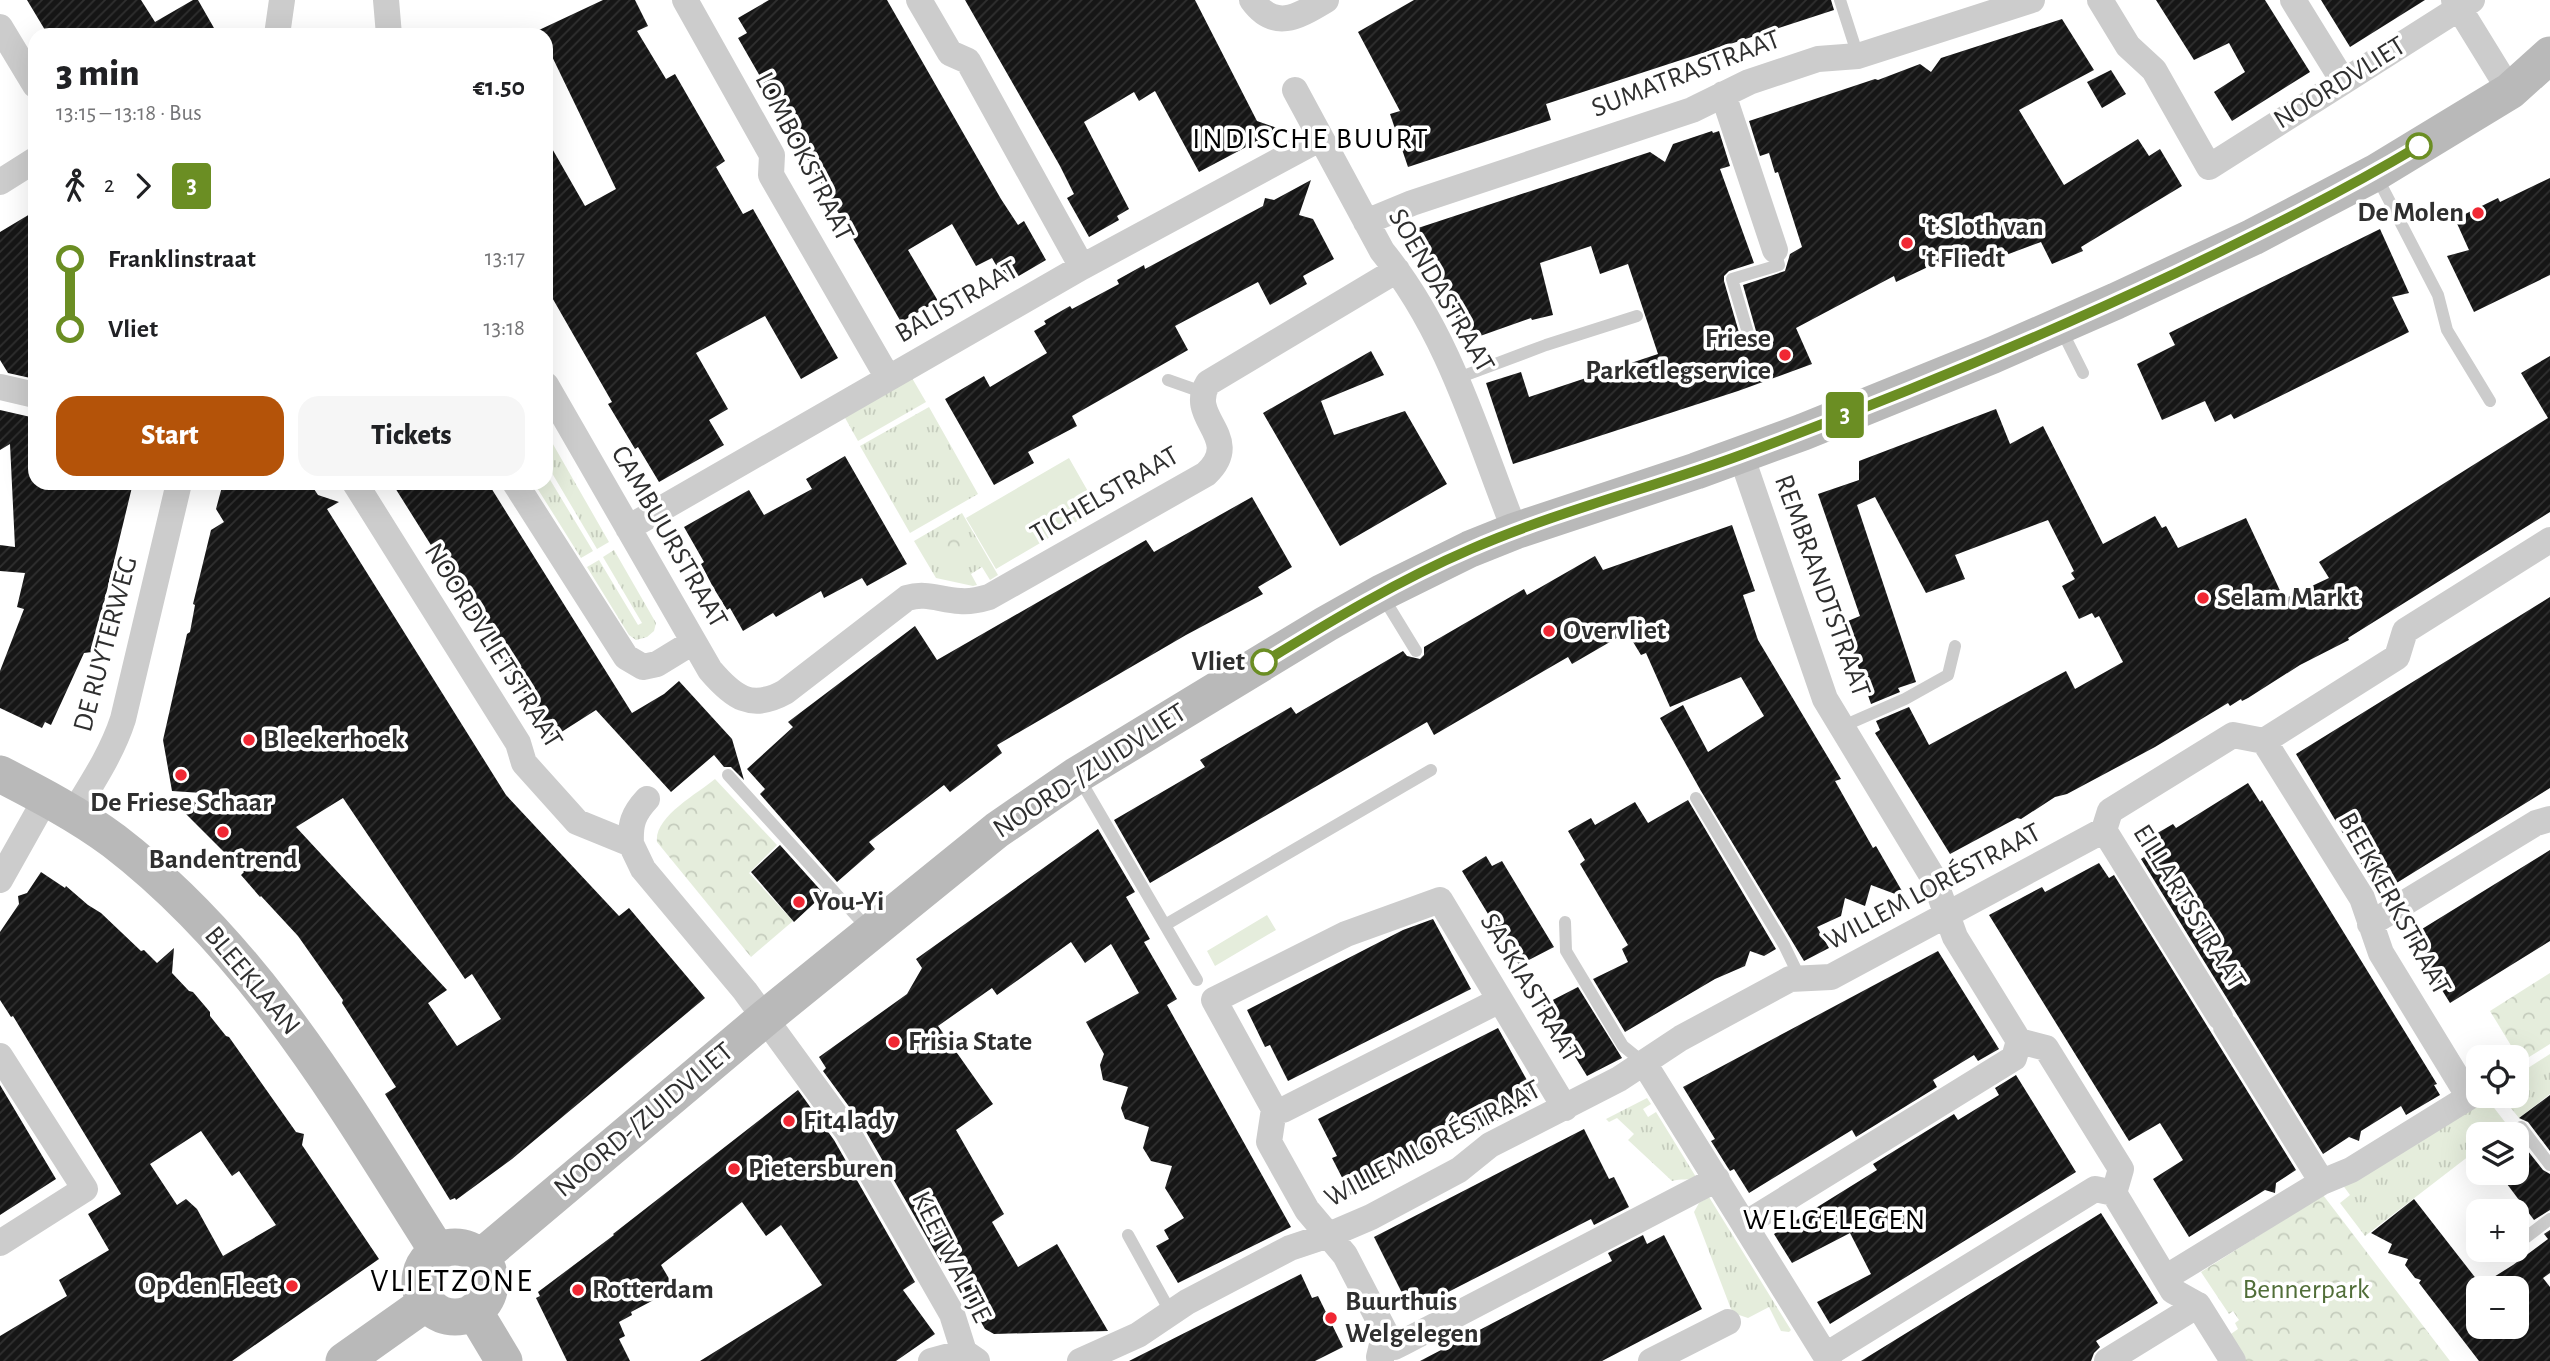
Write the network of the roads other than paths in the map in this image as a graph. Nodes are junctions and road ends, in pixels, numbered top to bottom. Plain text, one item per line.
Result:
1 (283, 0) edge
2 (386, 0) edge
3 (685, 0) edge
4 (919, 0) edge
5 (1252, 0) edge
6 (1326, 0) edge
7 (1840, 0) edge
8 (2032, 0) edge
9 (2100, 0) edge
10 (2292, 0) edge
11 (2462, 3) edge
12 (0, 27) edge
13 (278, 28) edge
14 (388, 28) edge
15 (2550, 54) edge
16 (1858, 56) junction
17 (28, 73) edge
18 (2550, 79) edge
19 (2343, 81) junction
20 (1295, 90) dead end
21 (2510, 92) junction
22 (1723, 94) junction
23 (1321, 138) junction
24 (28, 164) edge
25 (2375, 173) junction
26 (0, 182) edge
27 (1366, 222) junction
28 (1775, 250) joint
29 (1082, 267) junction
30 (1397, 270) junction
31 (1637, 316) dead end
32 (2060, 326) junction
33 (1748, 333) dead end
34 (2083, 373) dead end
35 (888, 378) junction
36 (1458, 378) junction
37 (1168, 380) dead end
38 (0, 387) edge
39 (1202, 392) junction
40 (28, 393) edge
41 (553, 398) edge
42 (2490, 401) dead end
43 (1741, 455) junction
44 (177, 490) edge
45 (359, 490) edge
46 (519, 490) edge
47 (628, 528) junction
48 (1515, 531) junction
49 (2550, 540) edge
50 (1381, 593) junction
51 (693, 642) junction
52 (1955, 646) dead end
53 (1416, 651) dead end
54 (755, 701) joint
55 (1841, 727) junction
56 (2264, 741) junction
57 (1431, 770) dead end
58 (0, 774) edge
59 (728, 775) dead end
60 (1077, 775) junction
61 (1696, 798) dead end
62 (647, 799) dead end
63 (60, 806) junction
64 (2550, 819) edge
65 (2104, 830) junction
66 (631, 844) junction
67 (0, 880) edge
68 (1947, 916) junction
69 (1565, 922) dead end
70 (2370, 924) junction
71 (1165, 925) junction
72 (870, 931) junction
73 (1800, 979) junction
74 (1197, 980) dead end
75 (1500, 1000) junction
76 (765, 1018) junction
77 (2019, 1041) junction
78 (0, 1056) edge
79 (1644, 1063) junction
80 (1565, 1108) junction
81 (1274, 1109) junction
82 (2529, 1135) edge
83 (2545, 1149) edge
84 (2550, 1165) edge
85 (1717, 1179) junction
86 (2322, 1182) junction
87 (2114, 1193) junction
88 (2550, 1219) edge
89 (1745, 1224) junction
90 (1128, 1235) dead end
91 (2529, 1235) edge
92 (1329, 1236) junction
93 (0, 1243) edge
94 (438, 1252) junction
95 (480, 1258) junction
96 (2165, 1278) junction
97 (426, 1303) junction
98 (2198, 1305) junction
99 (474, 1311) junction
100 (1171, 1314) junction
101 (1728, 1322) dead end
102 (1381, 1352) edge
103 (970, 1356) edge
104 (1827, 1358) edge
105 (344, 1361) edge
106 (504, 1361) edge
107 (931, 1361) edge
108 (1080, 1361) edge
109 (1651, 1361) edge
110 (2107, 1361) edge
111 (2233, 1361) edge

1 - 13 street
2 - 14 street
3 - 35 street, LOMBOKSTRAAT
4 - 29 street
5 - 6 street
7 - 16 lane
8 - 16 street, SUMATRASTRAAT
9 - 19 street, NOORDVLIET
10 - 19 street
11 - 19 street, NOORDVLIET
11 - 21 street
12 - 17 street
15 - 21 main road
16 - 22 street, SUMATRASTRAAT
18 - 21 main road
20 - 23 street, SOENDASTRAAT
21 - 25 main road, NOORD-/ZUIDVLIET
22 - 27 street, SUMATRASTRAAT
22 - 28 street
23 - 27 street, SOENDASTRAAT
23 - 29 street, BALISTRAAT
24 - 26 street
25 - 32 main road, NOORD-/ZUIDVLIET
25 - 42 lane
27 - 30 street, SOENDASTRAAT
28 - 33 lane
29 - 35 street, BALISTRAAT
30 - 36 street, SOENDASTRAAT
30 - 39 street
31 - 36 lane
32 - 34 lane
32 - 43 main road, NOORD-/ZUIDVLIET
35 - 47 street, BALISTRAAT
36 - 48 street, SOENDASTRAAT
37 - 39 lane
38 - 40 street
39 - 54 street, TICHELSTRAAT
41 - 47 street, CAMBUURSTRAAT
43 - 48 main road, NOORD-/ZUIDVLIET
43 - 55 street, REMBRANDTSTRAAT
44 - 63 street, DE RUYTERWEG
45 - 66 street, NOORDVLIETSTRAAT
46 - 51 street
47 - 51 street, CAMBUURSTRAAT
48 - 50 main road, NOORD-/ZUIDVLIET
49 - 56 street
50 - 53 lane
50 - 60 main road, NOORD-/ZUIDVLIET
51 - 54 street, CAMBUURSTRAAT
52 - 55 lane
55 - 68 street, REMBRANDTSTRAAT
56 - 65 street, WILLEM LORÉSTRAAT
56 - 70 street, BEEKKERKSTRAAT
57 - 71 lane
58 - 63 main road, BLEEKLAAN
59 - 72 lane
60 - 71 lane
60 - 72 main road, NOORD-/ZUIDVLIET
61 - 73 lane
62 - 66 street
63 - 67 street, DE RUYTERWEG
63 - 94 main road, BLEEKLAAN
64 - 70 street
65 - 68 street, WILLEM LORÉSTRAAT
65 - 86 street, EILLARTSSTRAAT
66 - 76 street
68 - 73 street, WILLEM LORÉSTRAAT
68 - 77 street, REMBRANDTSTRAAT
69 - 79 lane
70 - 86 street, BEEKKERKSTRAAT
71 - 74 lane
72 - 76 main road, NOORD-/ZUIDVLIET
73 - 79 street, WILLEM LORÉSTRAAT
75 - 80 street, SASKIASTRAAT
75 - 81 street
75 - 81 street, SASKIASTRAAT
76 - 95 main road, NOORD-/ZUIDVLIET
76 - 103 street, KEETWALTJE
77 - 87 street
77 - 89 street
78 - 93 street
79 - 80 street, WILLEM LORÉSTRAAT
79 - 85 street
80 - 92 street, WILLEM LORÉSTRAAT
81 - 92 street
82 - 83 lane
83 - 84 lane
85 - 89 street
85 - 102 street
86 - 96 street
87 - 96 street
87 - 104 street
88 - 91 lane
89 - 104 street
90 - 100 lane
92 - 100 street, WILLEM LORÉSTRAAT
92 - 102 street
94 - 95 main road
94 - 97 main road
95 - 99 main road
96 - 98 street
97 - 99 main road
97 - 105 main road
98 - 110 street
98 - 111 street
99 - 106 main road
100 - 108 street, WILLEM LORÉSTRAAT
101 - 109 street
103 - 107 street

